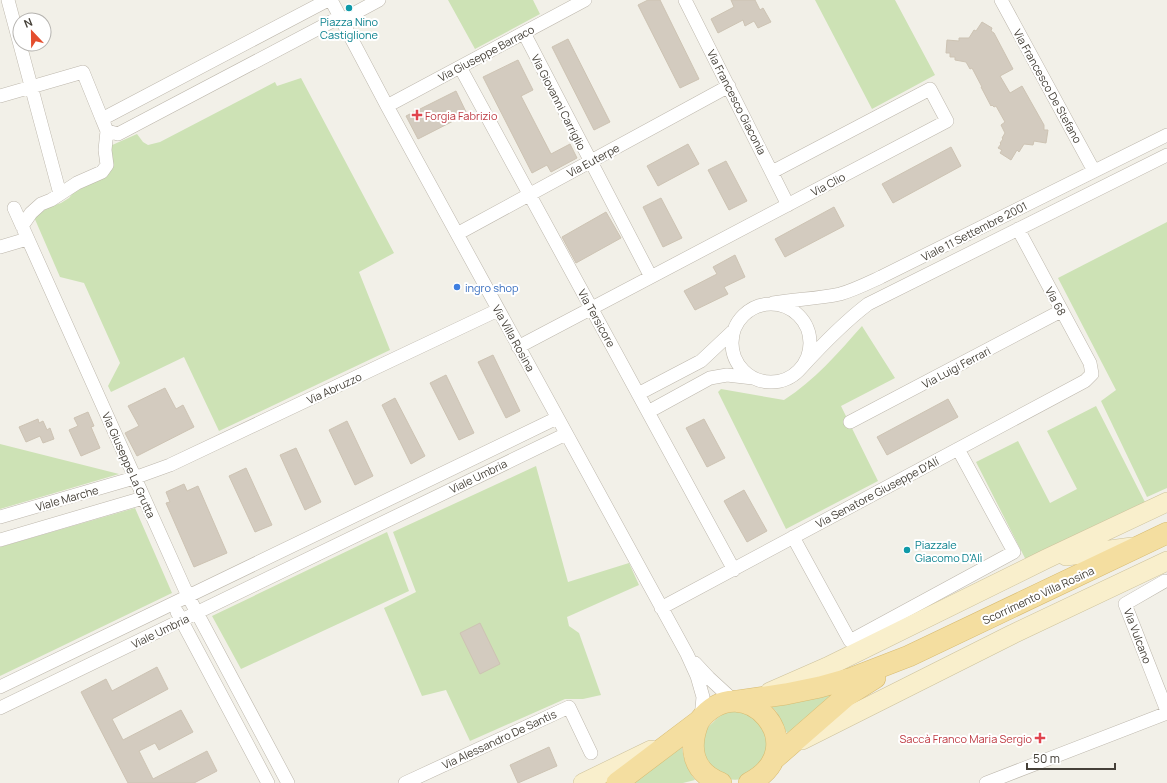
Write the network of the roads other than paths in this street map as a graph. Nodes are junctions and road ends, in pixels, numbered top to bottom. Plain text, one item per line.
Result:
1 (8, 0) edge
2 (330, 0) edge
3 (379, 0) edge
4 (585, 0) edge
5 (685, 0) edge
6 (1005, 1) edge
7 (341, 18) junction
8 (524, 33) junction
9 (460, 66) junction
10 (729, 86) junction
11 (31, 87) junction
12 (0, 96) edge
13 (387, 106) junction
14 (102, 119) junction
15 (107, 131) junction
16 (1167, 134) edge
17 (1167, 155) edge
18 (590, 161) junction
19 (1094, 171) junction
20 (772, 172) junction
21 (60, 194) junction
22 (530, 194) junction
23 (788, 205) junction
24 (14, 208) dead end
25 (22, 226) junction
26 (1018, 229) junction
27 (457, 234) junction
28 (28, 239) junction
29 (0, 247) edge
30 (651, 277) junction
31 (773, 304) junction
32 (592, 308) junction
33 (498, 310) junction
34 (1061, 311) junction
35 (734, 330) junction
36 (518, 346) junction
37 (800, 369) junction
38 (1092, 374) joint
39 (754, 378) junction
40 (638, 394) junction
41 (648, 412) junction
42 (557, 418) junction
43 (850, 422) dead end
44 (566, 434) junction
45 (519, 436) junction
46 (958, 449) junction
47 (528, 453) junction
48 (421, 483) junction
49 (139, 488) junction
50 (429, 500) junction
51 (1167, 502) edge
52 (0, 517) edge
53 (1167, 533) edge
54 (311, 537) junction
55 (793, 537) junction
56 (0, 540) edge
57 (1144, 545) junction
58 (319, 554) junction
59 (1046, 559) junction
60 (1167, 561) edge
61 (734, 570) junction
62 (1165, 581) dead end
63 (188, 596) junction
64 (172, 604) junction
65 (661, 608) junction
66 (197, 613) junction
67 (181, 620) junction
68 (687, 654) junction
69 (909, 656) junction
70 (0, 687) edge
71 (741, 701) junction
72 (0, 708) edge
73 (1167, 712) edge
74 (252, 717) junction
75 (700, 719) junction
76 (237, 726) junction
77 (680, 736) junction
78 (591, 753) dead end
79 (776, 763) edge
80 (268, 783) edge
81 (288, 783) edge
82 (405, 783) edge
83 (583, 783) edge
84 (617, 783) edge
85 (721, 783) edge
86 (749, 783) edge
87 (986, 783) edge

1 - 11 street
2 - 7 street, Via Villa Rosina
2 - 14 street
3 - 7 street
4 - 8 street, Via Giuseppe Barraco
5 - 10 street, Via Francesco Giaconia
6 - 19 street, Via Francesco De Stefano
7 - 13 street, Via Villa Rosina
7 - 15 street
8 - 9 street, Via Giuseppe Barraco
8 - 18 street, Via Giovanni Carriglio
9 - 13 street, Via Giuseppe Barraco
9 - 22 street, Via Tersicore
10 - 18 street, Via Euterpe
10 - 20 street, Via Francesco Giaconia
11 - 12 street
11 - 14 street
11 - 21 street
13 - 27 street, Via Villa Rosina
14 - 15 street
15 - 21 street
16 - 19 street, Viale 11 Settembre 2001
17 - 26 street, Viale 11 Settembre 2001
18 - 22 street, Via Euterpe
18 - 30 street, Via Giovanni Carriglio
19 - 31 street, Viale 11 Settembre 2001
20 - 23 street, Via Francesco Giaconia
20 - 23 street, Via Clio
21 - 25 street
22 - 27 street, Via Euterpe
22 - 32 street, Via Tersicore
23 - 30 street, Via Clio
24 - 25 street, Via Giuseppe La Grutta
25 - 28 street, Via Giuseppe La Grutta
26 - 34 street, Via 68
26 - 37 street, Viale 11 Settembre 2001
27 - 33 street, Via Villa Rosina
28 - 29 street
28 - 49 street, Via Giuseppe La Grutta
30 - 32 street, Via Clio
31 - 35 street
31 - 37 street
32 - 36 street, Via Clio
32 - 40 street, Via Tersicore
33 - 36 street, Via Villa Rosina
33 - 49 street, Via Abruzzo
34 - 38 street, Via 68
34 - 43 street, Via Luigi Ferrari
35 - 39 street
35 - 40 street
36 - 42 street, Via Villa Rosina
37 - 39 street
38 - 46 street, Via Senatore Giuseppe D'Alí
39 - 41 street
40 - 41 street, Via Tersicore
41 - 61 street, Via Tersicore
42 - 44 street, Via Villa Rosina
42 - 45 street, Viale Umbria
44 - 47 street, Viale Umbria
44 - 65 street, Via Villa Rosina
45 - 47 street
45 - 48 street, Viale Umbria
46 - 55 street, Via Senatore Giuseppe D'Alí
46 - 55 street
47 - 50 street, Viale Umbria
48 - 50 street
48 - 54 street, Viale Umbria
49 - 52 street, Viale Marche
49 - 56 street, Viale Marche
49 - 63 street, Via Giuseppe La Grutta
50 - 58 street, Viale Umbria
51 - 59 street
53 - 57 main road, Scorrimento Villa Rosina
54 - 58 street
54 - 63 street, Viale Umbria
55 - 61 street, Via Senatore Giuseppe D'Alí
57 - 59 street
57 - 69 main road, Scorrimento Villa Rosina
58 - 66 street, Viale Umbria
59 - 71 street
60 - 79 street
61 - 65 street, Via Senatore Giuseppe D'Alí
62 - 73 street, Via Vulcano
63 - 64 street, Viale Umbria
63 - 66 street, Via Giuseppe La Grutta
64 - 67 street
64 - 70 street, Viale Umbria
65 - 68 street, Via Villa Rosina
66 - 67 street, Viale Umbria
66 - 74 street, Via Giuseppe La Grutta
67 - 72 street, Viale Umbria
67 - 76 street
68 - 71 street, Via Villa Rosina
68 - 75 street, Via Villa Rosina
69 - 71 main road, Scorrimento Villa Rosina
69 - 79 main road, Scorrimento Villa Rosina
71 - 75 main road, Scorrimento Villa Rosina
71 - 79 main road
73 - 87 street
74 - 76 street
74 - 81 street, Via Giuseppe La Grutta
75 - 77 main road, Scorrimento Villa Rosina
75 - 85 main road
76 - 80 street
77 - 83 street
77 - 84 main road, Scorrimento Villa Rosina
78 - 82 street, Via Alessandro De Santis
79 - 86 main road, Scorrimento Villa Rosina

